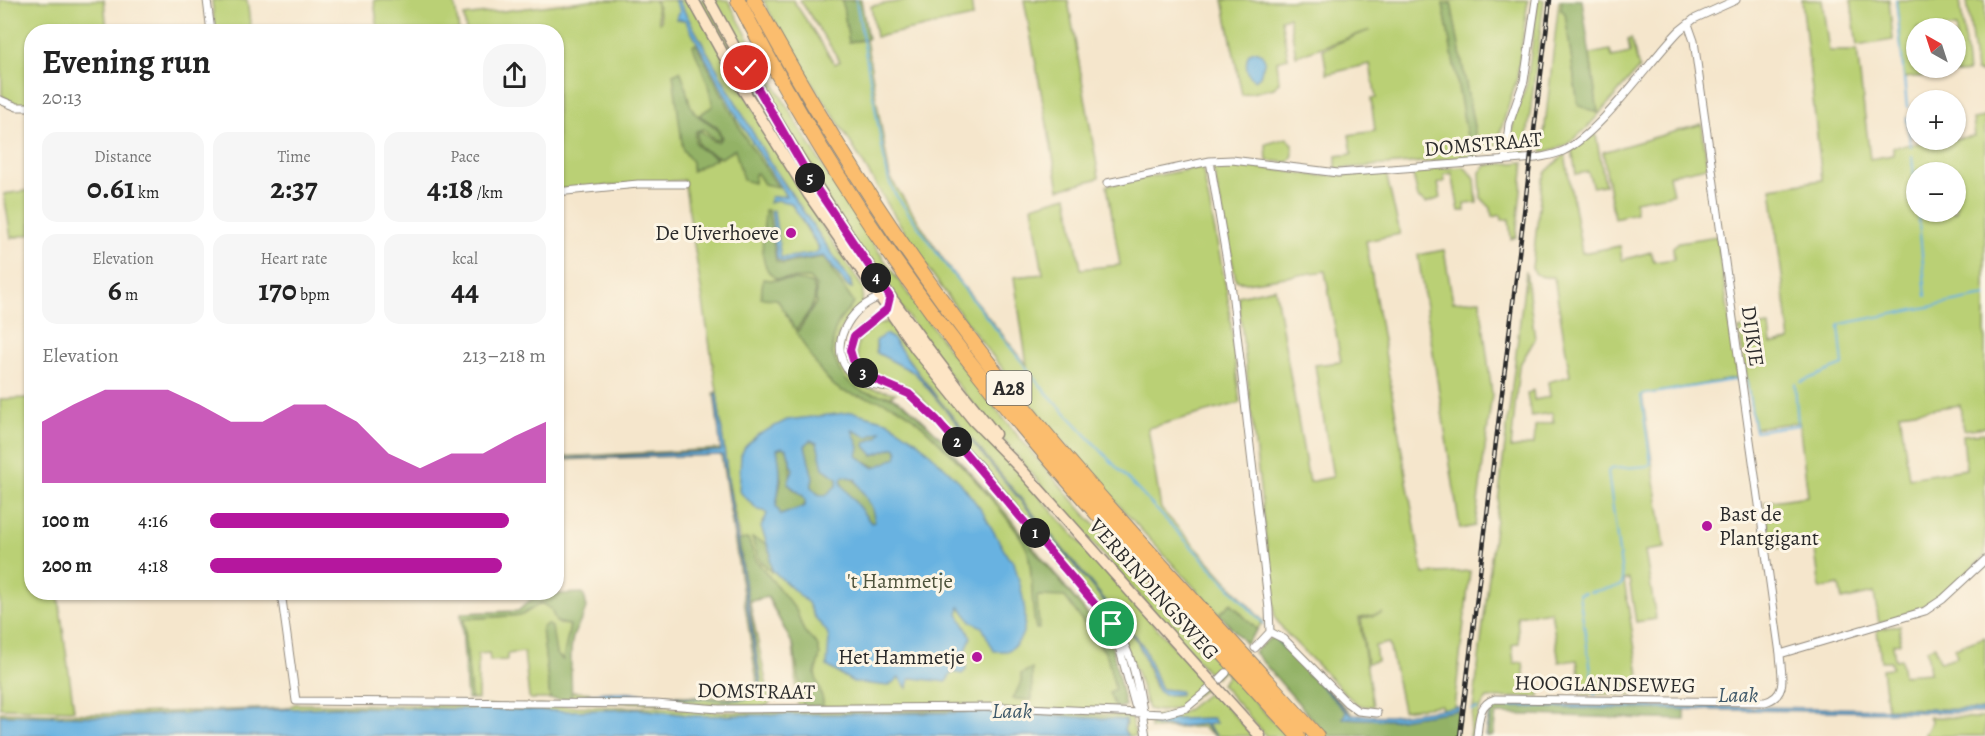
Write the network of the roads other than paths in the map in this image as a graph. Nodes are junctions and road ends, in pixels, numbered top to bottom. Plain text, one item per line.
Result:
1 (207, 0) edge
2 (693, 0) edge
3 (709, 0) edge
4 (738, 0) edge
5 (754, 0) edge
6 (1536, 0) edge
7 (1736, 0) edge
8 (210, 24) edge
9 (1688, 24) junction
10 (0, 100) edge
11 (24, 107) edge
12 (1505, 160) junction
13 (1210, 161) junction
14 (1107, 183) dead end
15 (686, 184) dead end
16 (564, 191) edge
17 (884, 297) junction
18 (887, 309) junction
19 (883, 385) junction
20 (1020, 468) junction
21 (1985, 560) edge
22 (281, 600) edge
23 (1270, 632) junction
24 (1255, 648) dead end
25 (1780, 654) junction
26 (1226, 673) dead end
27 (1218, 681) dead end
28 (1209, 689) dead end
29 (1141, 713) junction
30 (1377, 713) dead end
31 (1146, 736) edge
32 (1260, 736) edge
33 (1298, 736) edge
34 (1317, 736) edge
35 (1477, 736) edge

1 - 8 street
2 - 17 main road, VERBINDINGSWEG
3 - 17 main road, VERBINDINGSWEG
4 - 33 highway, A28
5 - 34 highway, A28
6 - 12 street
7 - 9 street, DOMSTRAAT
9 - 12 street, DOMSTRAAT
9 - 25 street, DIJKJE
10 - 11 street
12 - 13 street, DOMSTRAAT
13 - 14 street, DOMSTRAAT
13 - 23 street
15 - 16 street
17 - 18 main road, VERBINDINGSWEG
17 - 19 street
17 - 20 main road, VERBINDINGSWEG
18 - 19 street
18 - 20 main road, VERBINDINGSWEG
19 - 29 street
20 - 32 main road, VERBINDINGSWEG, bridge
21 - 25 street
22 - 29 street, DOMSTRAAT
23 - 24 street
23 - 30 street
25 - 35 street, HOOGLANDSEWEG
26 - 27 street
28 - 29 street, DOMSTRAAT
29 - 31 street

